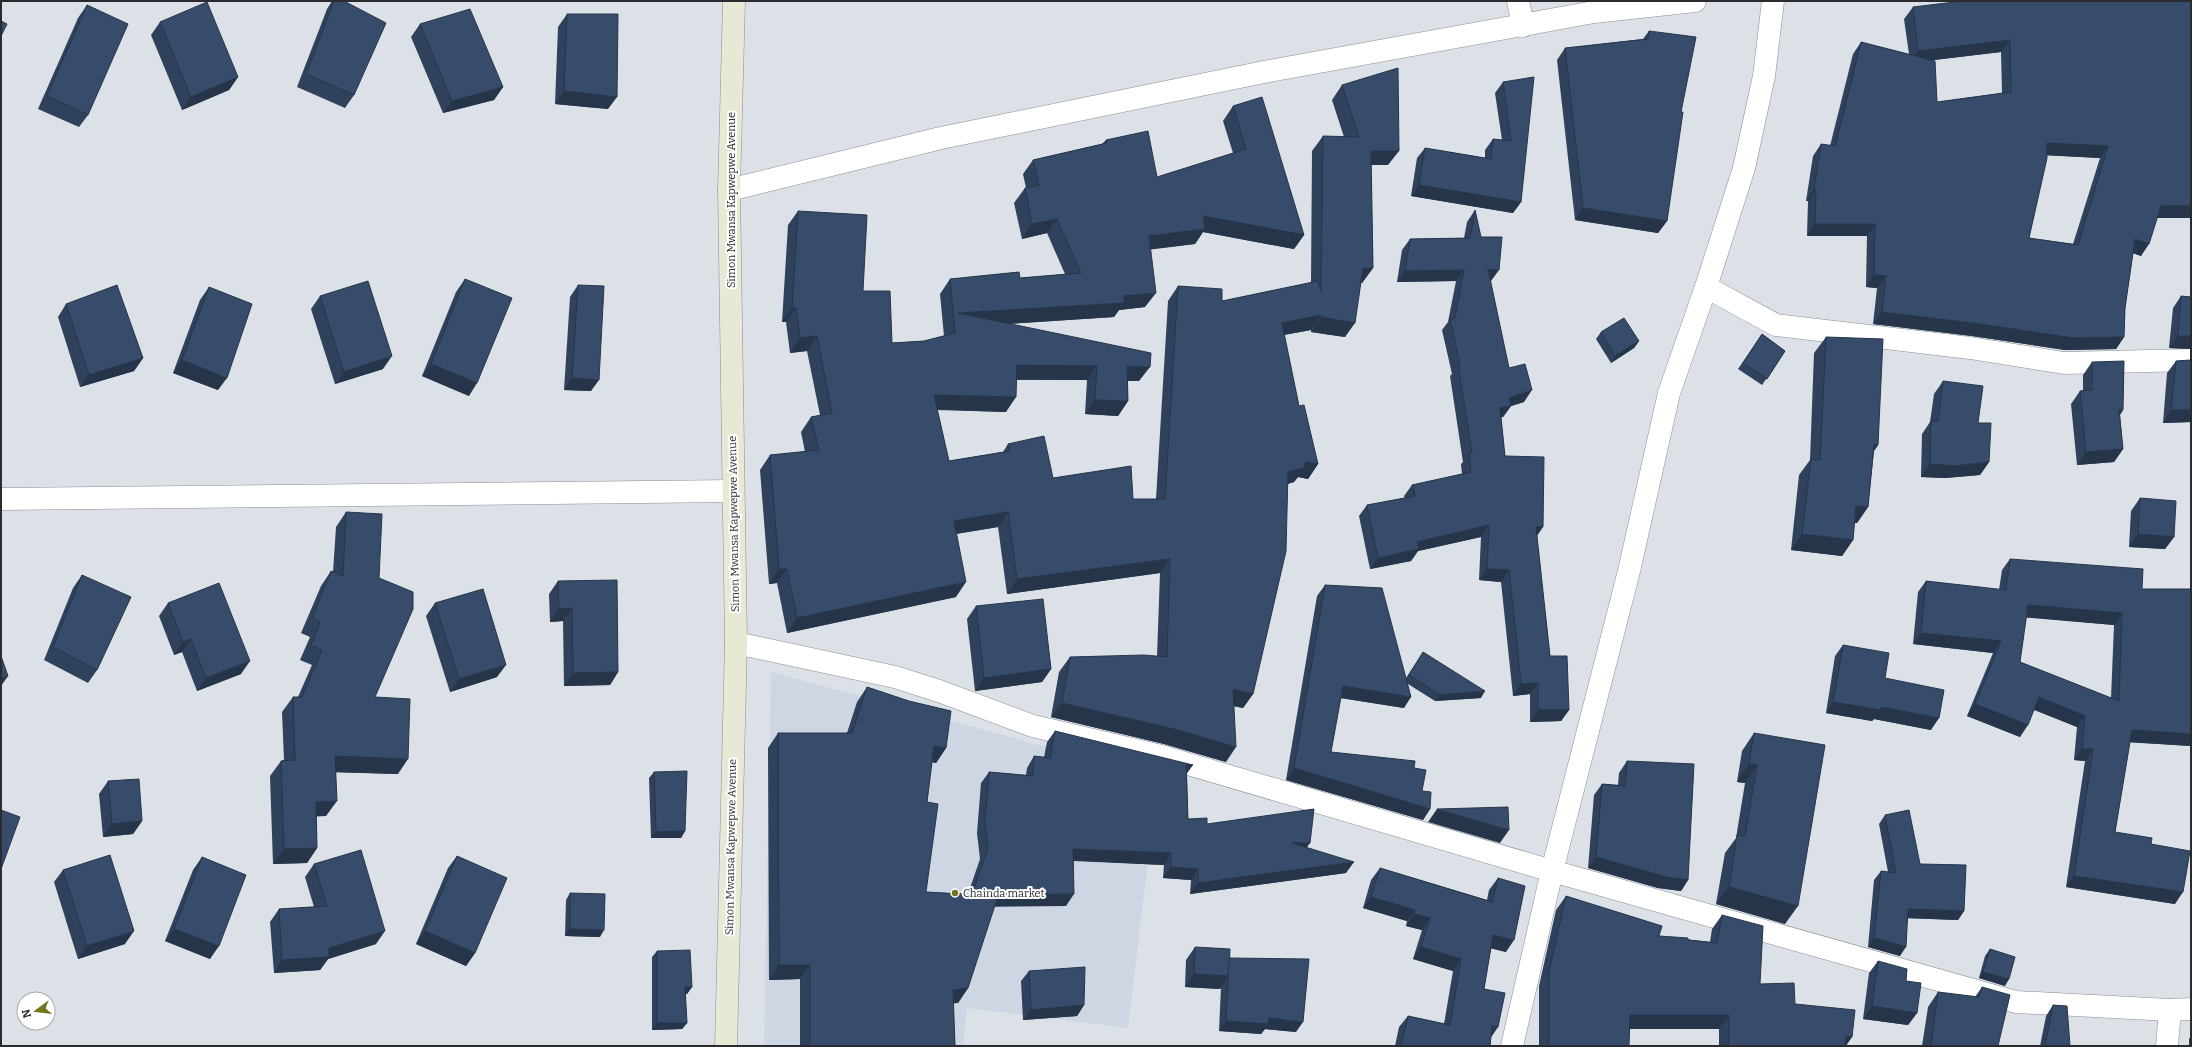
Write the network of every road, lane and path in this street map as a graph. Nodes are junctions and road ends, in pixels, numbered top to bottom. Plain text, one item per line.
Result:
1 (734, 1) edge
2 (1518, 1) edge
3 (1695, 1) edge
4 (1773, 1) edge
5 (1523, 26) junction
6 (729, 190) junction
7 (1706, 287) junction
8 (2191, 360) edge
9 (733, 491) junction
10 (1, 499) edge
11 (736, 643) junction
12 (1552, 871) junction
13 (2181, 1010) edge
14 (726, 1046) edge
15 (1512, 1046) edge
16 (2167, 1046) edge

1 - 6 main road, Simon Mwansa Kapwepwe Avenue
2 - 5 street
3 - 5 street
4 - 7 street
5 - 6 street
6 - 9 main road, Simon Mwansa Kapwepwe Avenue
7 - 8 street
7 - 12 street
9 - 10 street
9 - 11 main road, Simon Mwansa Kapwepwe Avenue
11 - 12 street
11 - 14 main road, Simon Mwansa Kapwepwe Avenue
12 - 13 street
12 - 15 street
13 - 16 street

